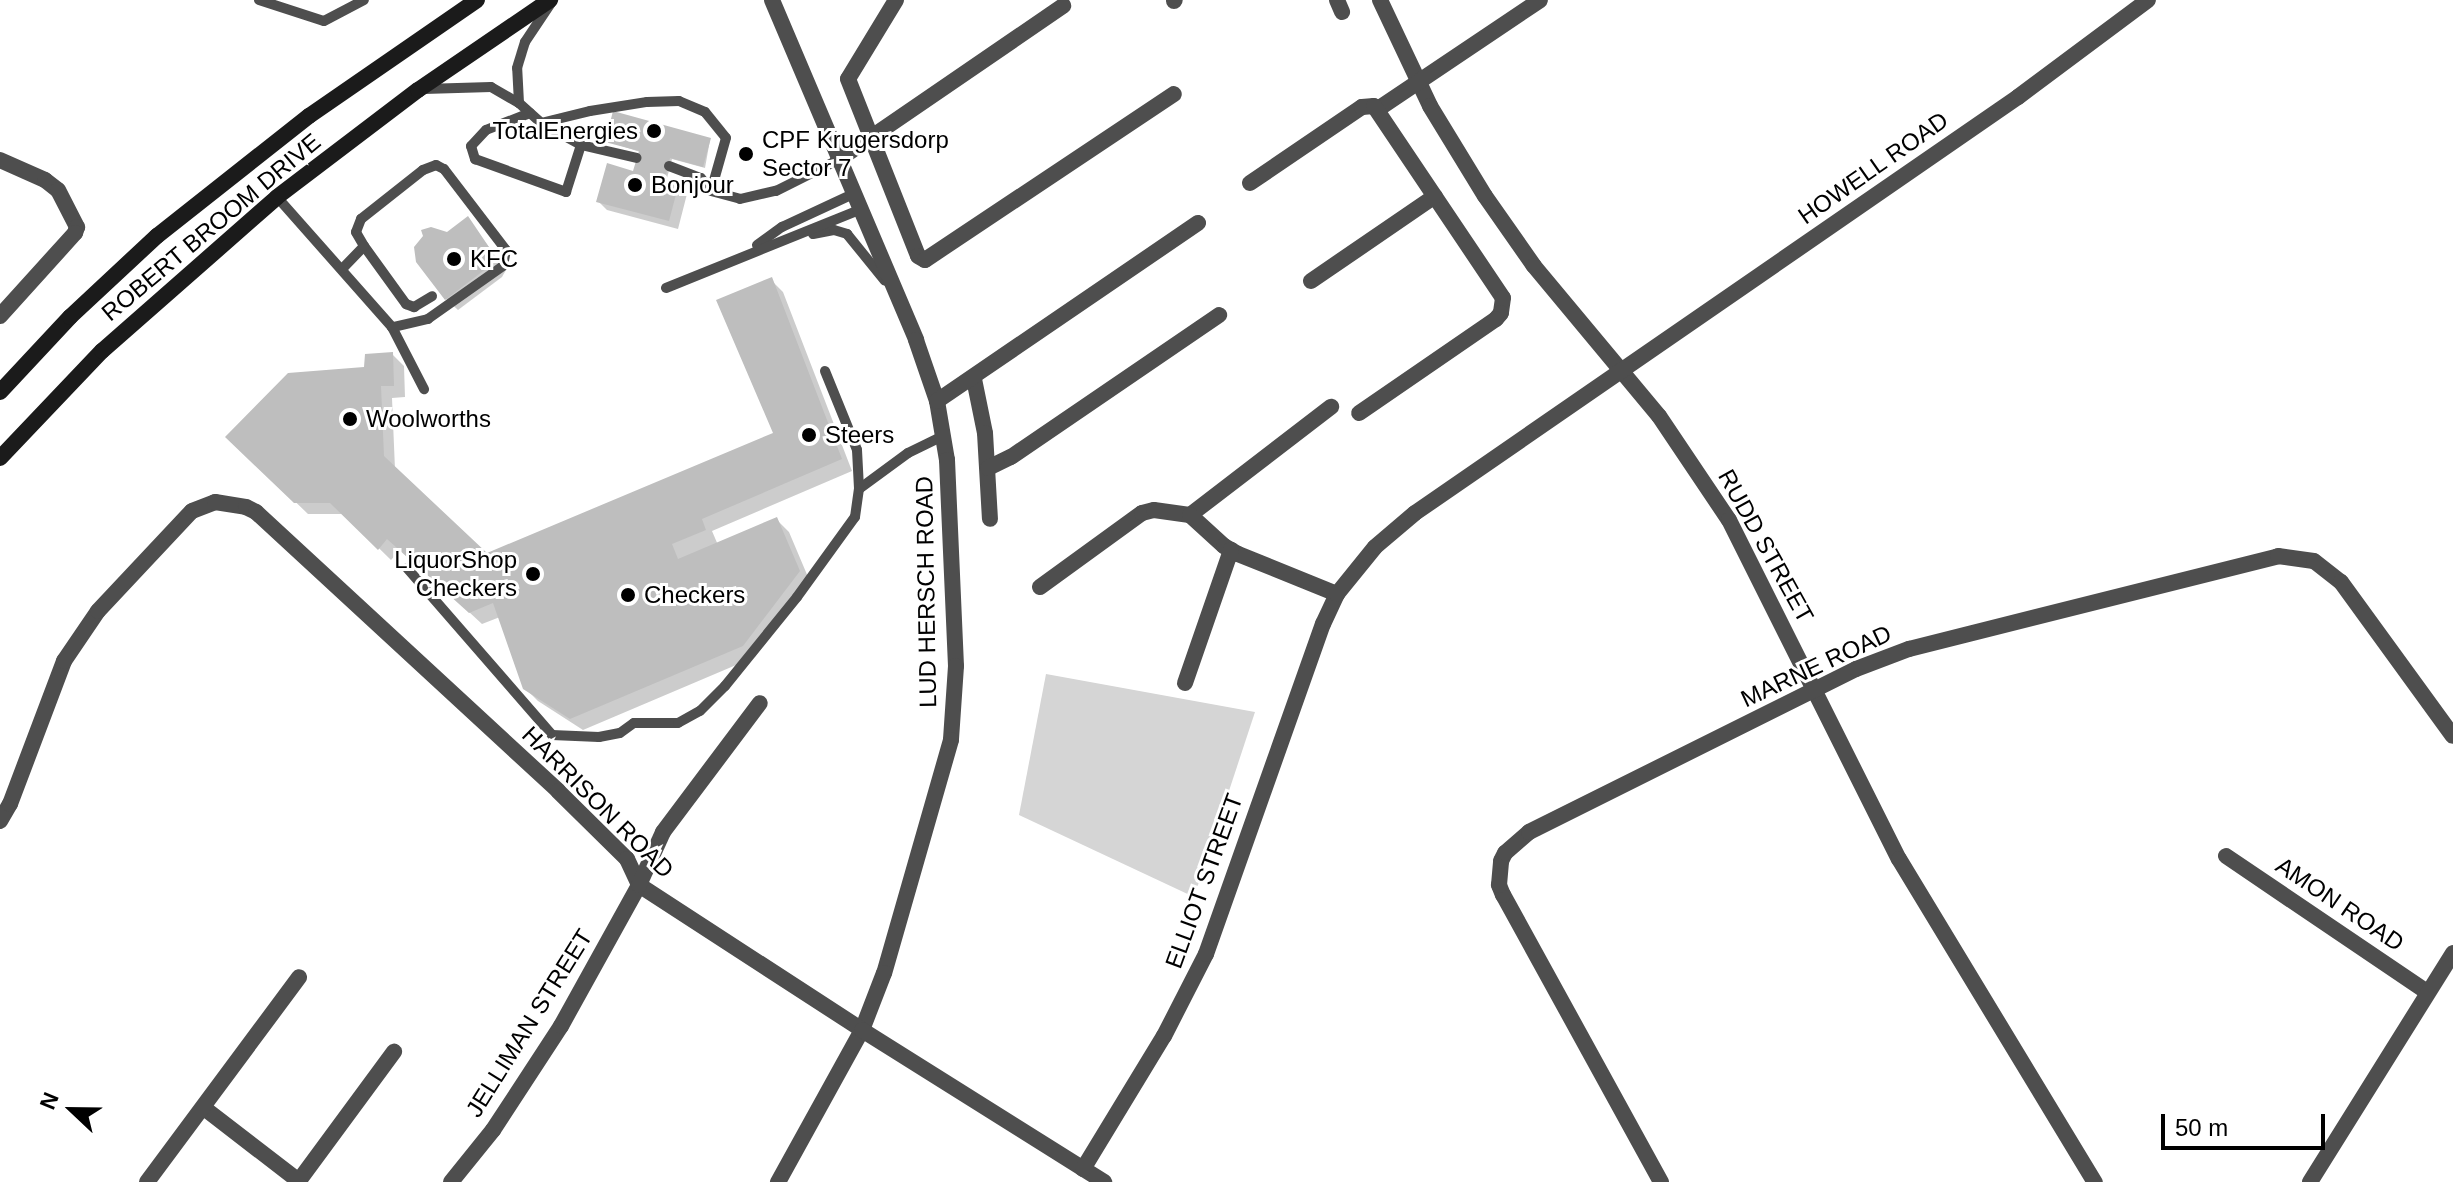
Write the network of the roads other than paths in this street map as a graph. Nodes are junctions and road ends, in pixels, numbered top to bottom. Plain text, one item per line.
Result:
1 (259, 0) edge
2 (364, 0) edge
3 (477, 0) edge
4 (551, 0) edge
5 (772, 0) edge
6 (896, 0) edge
7 (1380, 0) edge
8 (1540, 0) edge
9 (2148, 0) edge
10 (1063, 6) dead end
11 (1421, 84) junction
12 (418, 90) junction
13 (1174, 94) dead end
14 (519, 103) junction
15 (1378, 109) junction
16 (530, 113) junction
17 (541, 123) junction
18 (871, 141) junction
19 (581, 145) junction
20 (637, 158) dead end
21 (838, 160) junction
22 (1, 163) edge
23 (669, 166) dead end
24 (1250, 183) dead end
25 (711, 191) junction
26 (1435, 196) junction
27 (277, 197) junction
28 (856, 202) junction
29 (1198, 223) dead end
30 (364, 246) junction
31 (745, 254) junction
32 (343, 268) junction
33 (1311, 281) dead end
34 (666, 288) dead end
35 (895, 294) junction
36 (432, 296) dead end
37 (1219, 315) dead end
38 (0, 316) edge
39 (392, 327) junction
40 (1621, 370) junction
41 (825, 371) dead end
42 (974, 379) junction
43 (424, 389) dead end
44 (0, 392) edge
45 (937, 401) junction
46 (1331, 407) dead end
47 (1359, 413) dead end
48 (945, 435) junction
49 (0, 458) edge
50 (988, 468) junction
51 (859, 489) junction
52 (1190, 515) junction
53 (990, 519) dead end
54 (1231, 550) junction
55 (407, 568) dead end
56 (1040, 587) dead end
57 (1337, 594) junction
58 (1185, 683) dead end
59 (1814, 689) junction
60 (760, 703) dead end
61 (2453, 736) edge
62 (0, 821) edge
63 (2226, 856) dead end
64 (639, 885) junction
65 (2453, 953) edge
66 (299, 977) dead end
67 (2427, 992) junction
68 (862, 1030) junction
69 (394, 1052) dead end
70 (204, 1108) junction
71 (1083, 1169) junction
72 (147, 1182) edge
73 (299, 1182) edge
74 (451, 1182) edge
75 (778, 1182) edge
76 (1104, 1182) edge
77 (1661, 1182) edge
78 (2095, 1182) edge
79 (2310, 1182) edge

1 - 2 lane
3 - 44 street, ROBERT BROOM DRIVE
4 - 12 street, ROBERT BROOM DRIVE
4 - 14 lane
5 - 21 street, LUD HERSCH ROAD
6 - 18 street
7 - 11 street, RUDD STREET
8 - 11 street
9 - 40 street, HOWELL ROAD
10 - 18 street
11 - 15 street
11 - 40 street, RUDD STREET
12 - 14 lane
12 - 27 street, ROBERT BROOM DRIVE
13 - 18 street
14 - 16 lane
15 - 24 street
15 - 26 street
16 - 17 lane
16 - 19 lane
17 - 19 lane
17 - 25 lane
18 - 21 street
19 - 20 lane
21 - 25 lane
21 - 28 street, LUD HERSCH ROAD
22 - 38 street
23 - 25 lane
26 - 33 street
26 - 47 street
27 - 32 lane
27 - 49 street, ROBERT BROOM DRIVE
28 - 31 lane
28 - 31 lane
28 - 35 street, LUD HERSCH ROAD
29 - 42 street
30 - 32 lane
30 - 36 lane
30 - 39 lane
31 - 34 lane
31 - 35 lane
32 - 39 lane
35 - 45 street, LUD HERSCH ROAD
37 - 50 street
39 - 43 lane
40 - 57 street, ELLIOT STREET
40 - 59 street, RUDD STREET
41 - 51 lane
42 - 45 street
42 - 50 street
45 - 48 street, LUD HERSCH ROAD
46 - 52 street
48 - 51 lane
48 - 68 street, LUD HERSCH ROAD
50 - 53 street
51 - 55 lane
52 - 54 street
52 - 56 street
54 - 57 street
54 - 58 street
57 - 71 street, ELLIOT STREET
59 - 61 street, MARNE ROAD
59 - 77 street, MARNE ROAD
59 - 78 street, RUDD STREET
60 - 64 street, JELLIMAN STREET
62 - 64 street, HARRISON ROAD
63 - 67 street, AMON ROAD
64 - 68 street, HARRISON ROAD
64 - 74 street, JELLIMAN STREET
65 - 67 street
66 - 70 street
67 - 79 street
68 - 71 street, HARRISON ROAD
68 - 75 street, LUD HERSCH ROAD
69 - 73 street
70 - 72 street
70 - 73 street
71 - 76 street, HARRISON ROAD

